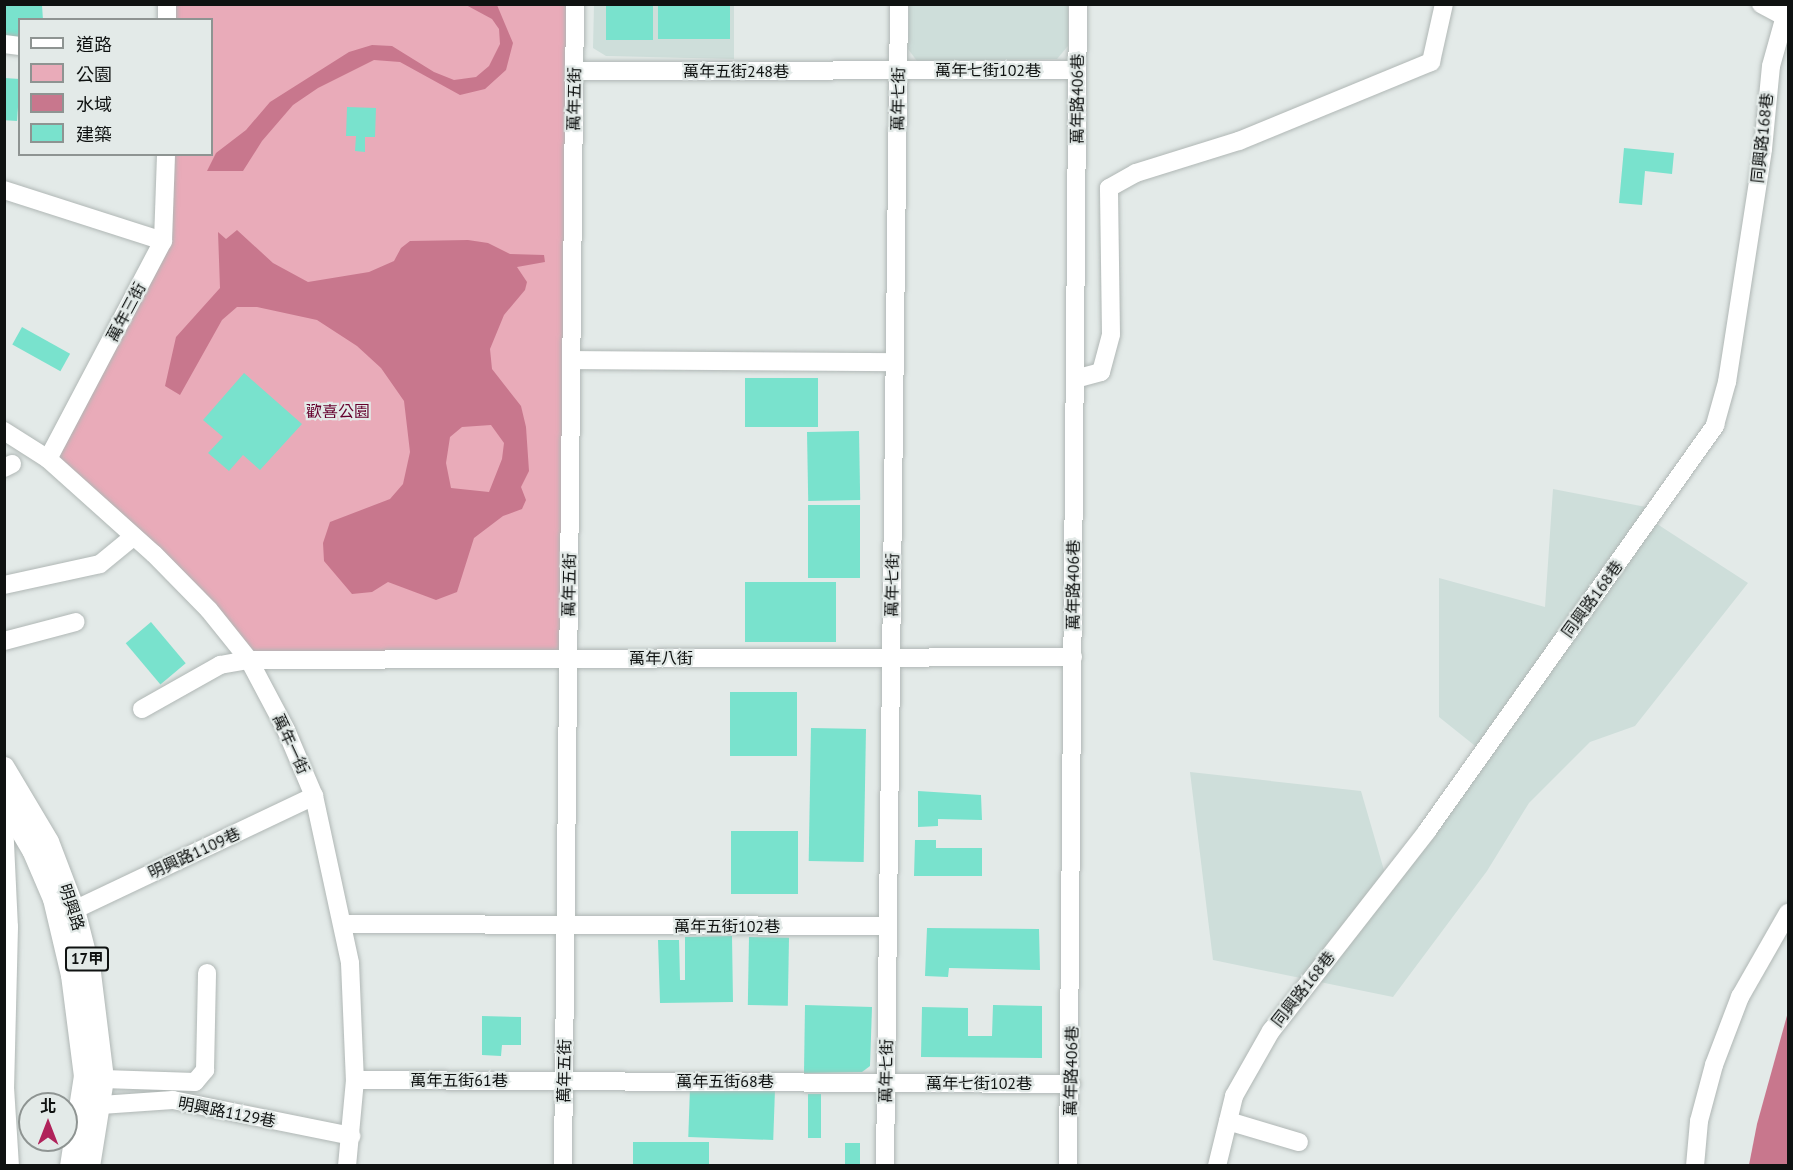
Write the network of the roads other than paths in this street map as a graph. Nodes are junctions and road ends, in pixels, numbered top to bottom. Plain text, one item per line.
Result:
1 (575, 4) edge
2 (899, 4) edge
3 (1078, 4) edge
4 (1444, 4) edge
5 (1761, 4) edge
6 (1786, 11) edge
7 (898, 70) junction
8 (1077, 70) junction
9 (574, 71) junction
10 (166, 156) edge
11 (4, 190) edge
12 (164, 241) junction
13 (571, 360) junction
14 (895, 362) junction
15 (1075, 379) junction
16 (4, 431) edge
17 (48, 459) junction
18 (133, 537) junction
19 (4, 585) edge
20 (76, 622) dead end
21 (4, 641) edge
22 (1073, 657) junction
23 (891, 658) junction
24 (568, 659) junction
25 (249, 660) junction
26 (142, 709) dead end
27 (4, 768) edge
28 (9, 795) edge
29 (314, 796) junction
30 (4, 822) edge
31 (74, 910) junction
32 (1788, 913) edge
33 (345, 924) junction
34 (565, 926) junction
35 (888, 926) junction
36 (7, 928) edge
37 (207, 973) dead end
38 (5, 1058) edge
39 (104, 1079) junction
40 (355, 1080) junction
41 (564, 1080) junction
42 (886, 1083) junction
43 (1071, 1084) junction
44 (101, 1105) junction
45 (1228, 1121) junction
46 (351, 1136) junction
47 (1299, 1142) dead end
48 (10, 1166) edge
49 (71, 1166) edge
50 (89, 1166) edge
51 (347, 1166) edge
52 (563, 1166) edge
53 (885, 1166) edge
54 (1068, 1166) edge
55 (1217, 1166) edge
56 (1695, 1166) edge

1 - 9 street, 萬年五街
2 - 7 street, 萬年七街
3 - 8 street, 萬年路406巷
4 - 15 street
5 - 6 street
6 - 45 street, 同興路168巷
7 - 8 street, 萬年七街102巷
7 - 9 street, 萬年五街248巷
7 - 14 street, 萬年七街
8 - 15 street, 萬年路406巷
9 - 13 street, 萬年五街
10 - 12 street, 萬年三街
11 - 12 street
12 - 17 street, 萬年三街
13 - 14 street
13 - 24 street, 萬年五街
14 - 23 street, 萬年七街
15 - 22 street, 萬年路406巷
16 - 17 street, 萬年一街
17 - 18 street, 萬年一街
18 - 19 street
18 - 25 street, 萬年一街
20 - 21 street
22 - 23 street, 萬年八街
22 - 43 street, 萬年路406巷
23 - 24 street, 萬年八街
23 - 35 street, 萬年七街
24 - 25 street, 萬年八街
24 - 34 street, 萬年五街
25 - 26 street, 萬年八街
25 - 29 street, 萬年一街
27 - 28 main road, 明興路 / 17甲
28 - 31 main road, 明興路 / 17甲
28 - 49 main road, 明興路 / 17甲
29 - 31 street, 明興路1109巷
29 - 33 street, 萬年一街
30 - 36 street
31 - 39 main road, 明興路 / 17甲
32 - 56 street
33 - 34 street, 萬年五街102巷
33 - 40 street, 萬年一街
34 - 35 street, 萬年五街102巷
34 - 41 street, 萬年五街
35 - 42 street, 萬年七街
36 - 38 street
37 - 39 street
38 - 48 street
39 - 44 main road, 明興路 / 17甲
40 - 41 street, 萬年五街61巷
40 - 46 street, 萬年一街
41 - 42 street, 萬年五街68巷
41 - 52 street, 萬年五街
42 - 43 street, 萬年七街102巷
42 - 53 street, 萬年七街
43 - 54 street, 萬年路406巷
44 - 46 street, 明興路1129巷
44 - 50 main road, 明興路 / 17甲
45 - 47 street
45 - 55 street, 同興路168巷
46 - 51 street, 萬年一街

